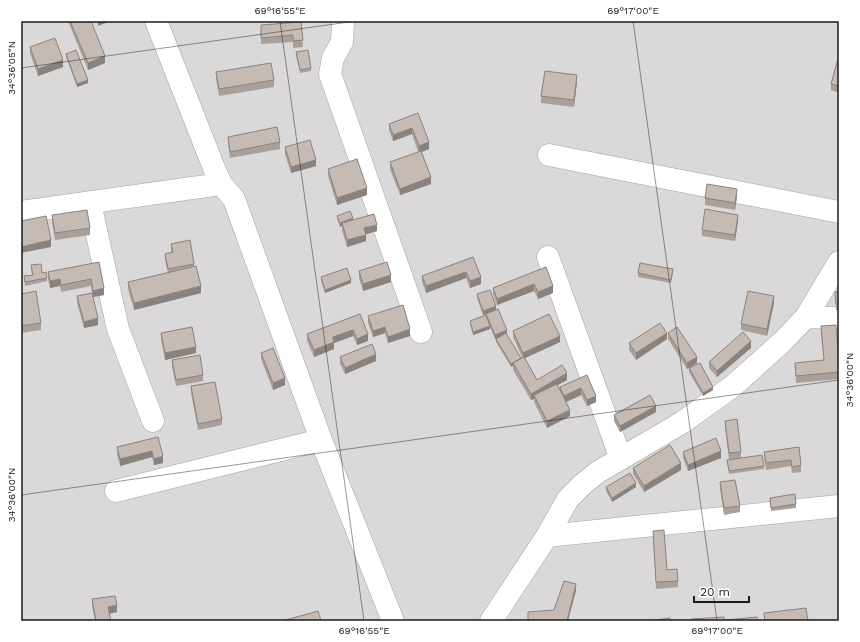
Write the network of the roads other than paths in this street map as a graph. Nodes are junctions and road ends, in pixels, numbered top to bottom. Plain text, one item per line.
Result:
1 (156, 21) edge
2 (343, 21) edge
3 (550, 155) dead end
4 (221, 184) junction
5 (90, 203) junction
6 (21, 212) edge
7 (839, 212) edge
8 (548, 257) dead end
9 (839, 262) edge
10 (806, 317) junction
11 (839, 318) edge
12 (421, 332) dead end
13 (153, 421) dead end
14 (321, 440) junction
15 (621, 458) junction
16 (116, 491) dead end
17 (839, 506) edge
18 (547, 536) junction
19 (393, 621) edge
20 (492, 621) edge

1 - 4 street
2 - 12 street
3 - 7 street
4 - 5 street
4 - 14 street
5 - 6 street
5 - 13 street
8 - 15 street
9 - 10 street
10 - 11 street
10 - 15 street
14 - 16 street
14 - 19 street
15 - 18 street
17 - 18 street
18 - 20 street

